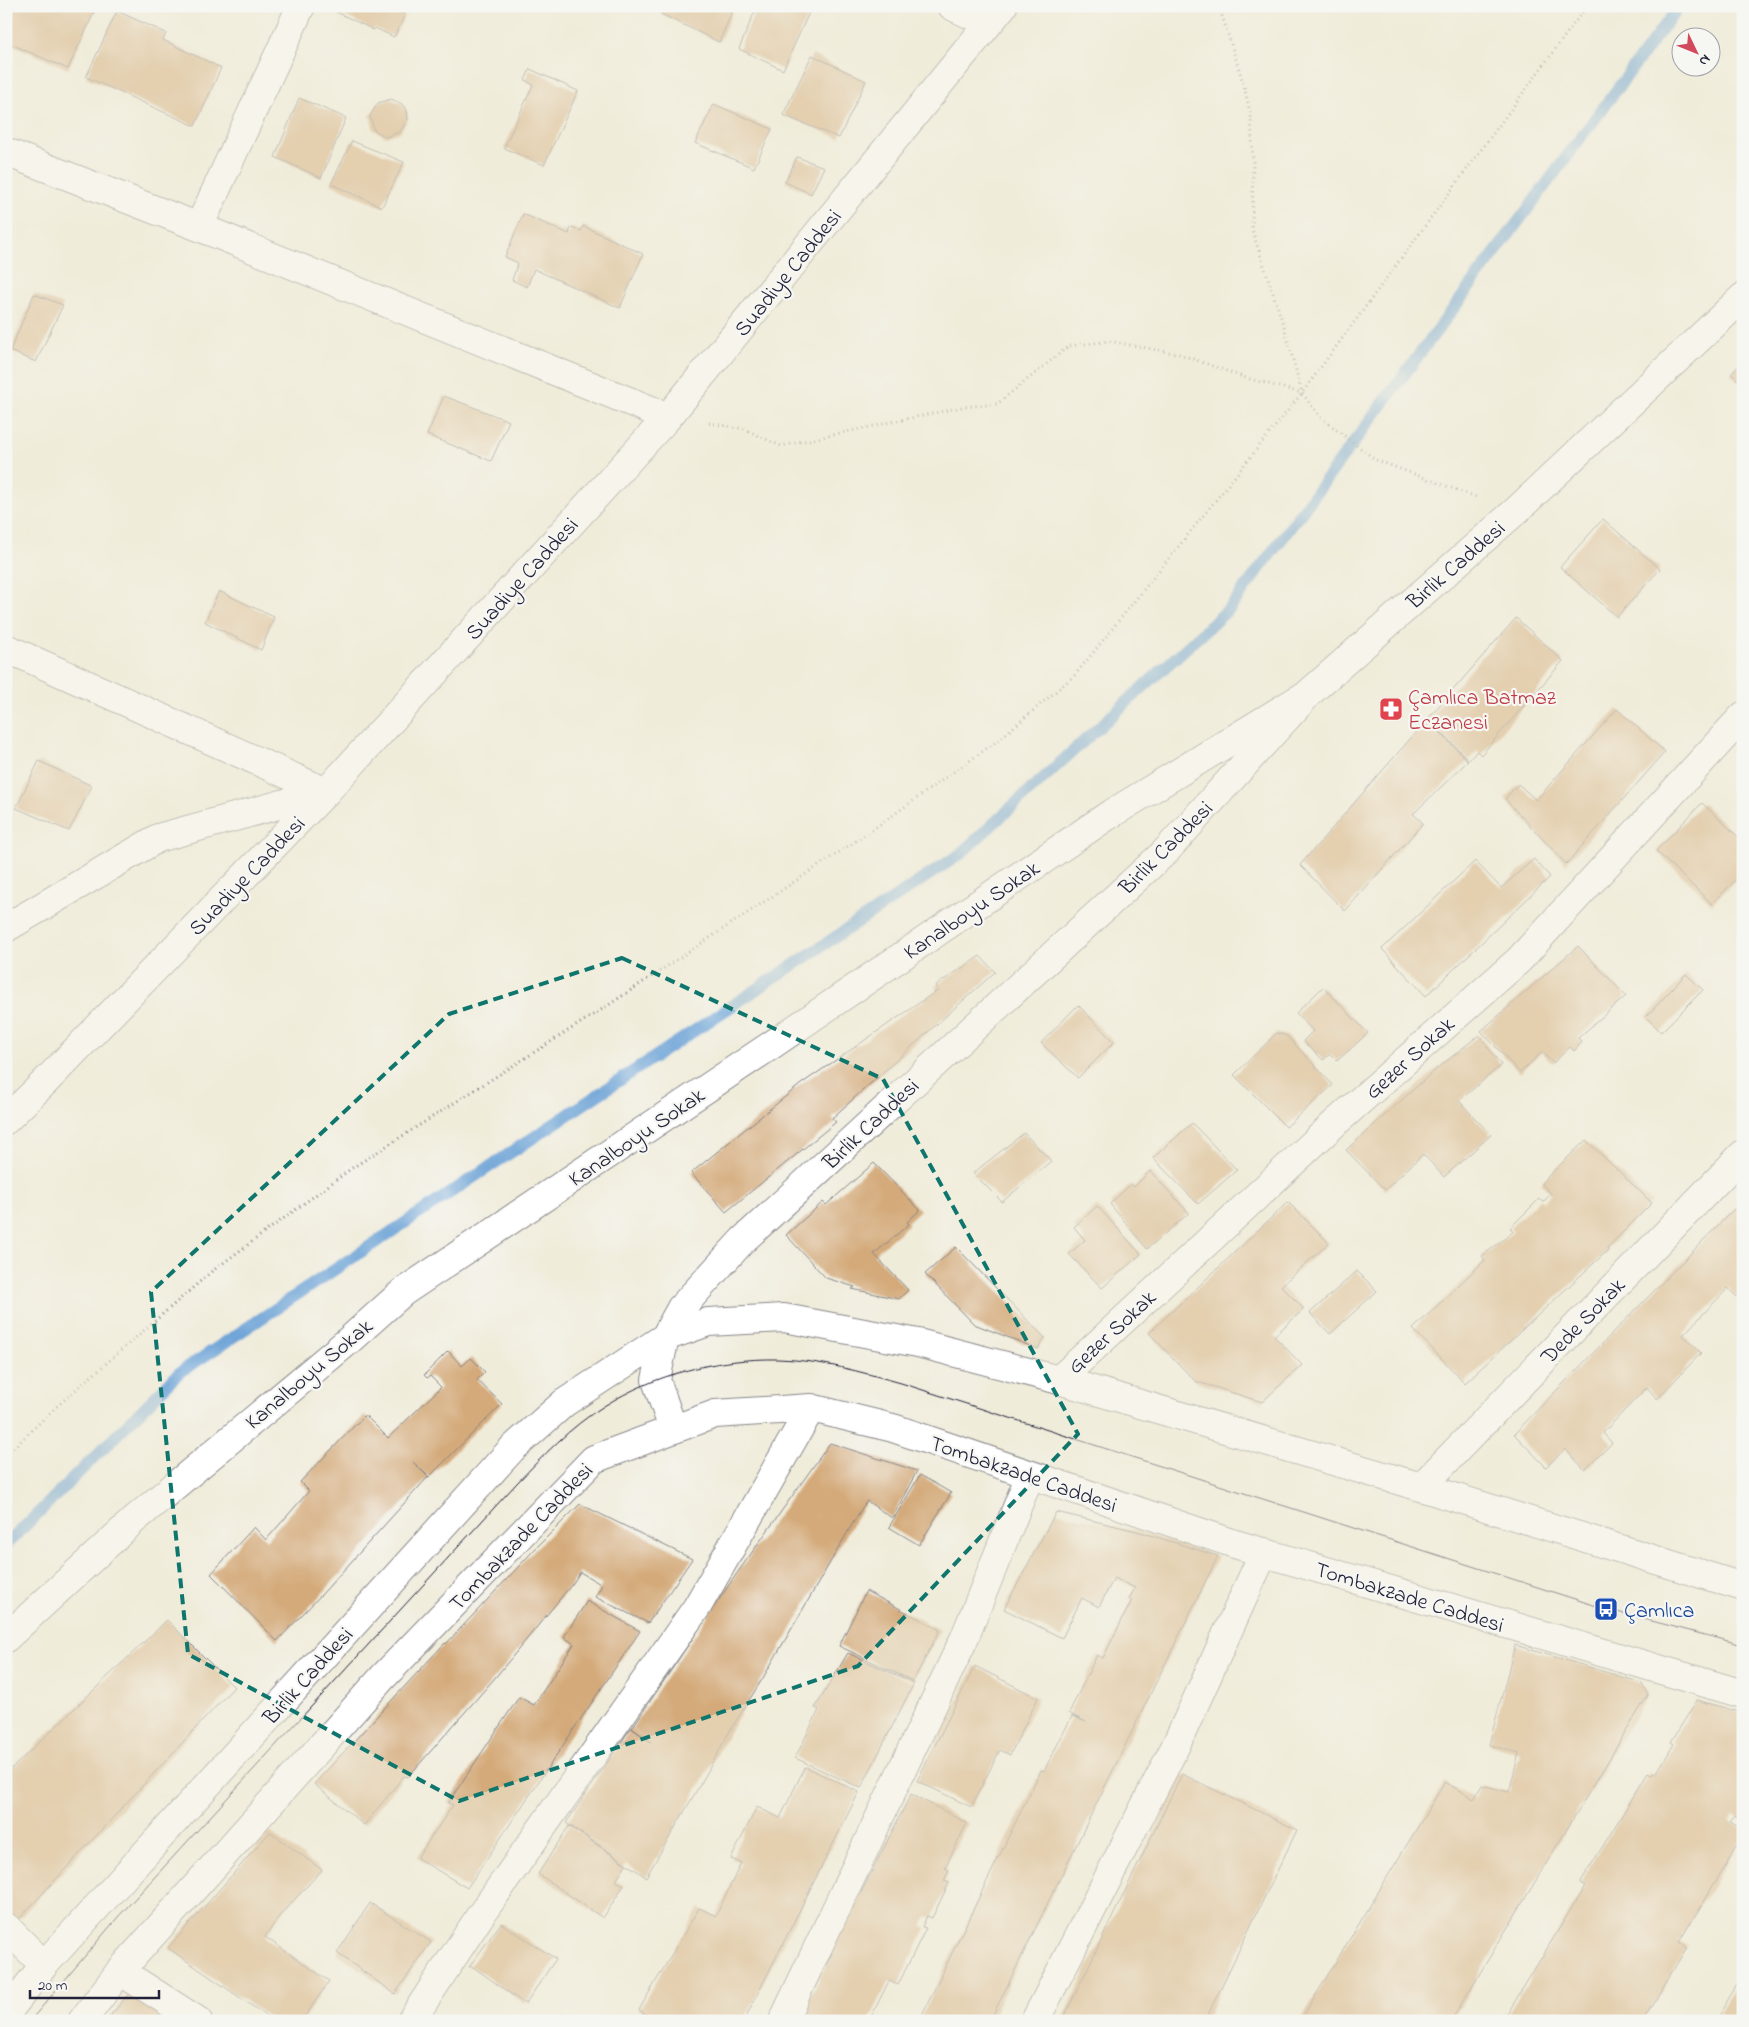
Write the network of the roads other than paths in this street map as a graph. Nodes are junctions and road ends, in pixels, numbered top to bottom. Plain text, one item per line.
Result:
1 (301, 6) edge
2 (952, 6) edge
3 (996, 14) edge
4 (6, 152) edge
5 (200, 227) junction
6 (1743, 297) edge
7 (668, 417) junction
8 (6, 648) edge
9 (1309, 693) junction
10 (1743, 716) edge
11 (326, 792) junction
12 (6, 928) edge
13 (6, 1120) edge
14 (1743, 1154) edge
15 (665, 1337) junction
16 (1059, 1380) junction
17 (811, 1408) junction
18 (673, 1428) junction
19 (1030, 1475) junction
20 (1421, 1487) junction
21 (1264, 1552) junction
22 (1743, 1587) edge
23 (6, 1638) edge
24 (1743, 1694) edge
25 (6, 1927) edge
26 (44, 1965) junction
27 (120, 1971) junction
28 (6, 2014) edge
29 (82, 2021) edge
30 (198, 2021) edge
31 (411, 2021) edge
32 (782, 2021) edge
33 (1035, 2021) edge

1 - 5 street
2 - 3 street
3 - 7 street, Suadiye Caddesi
4 - 5 street
5 - 7 street
6 - 9 street, Birlik Caddesi
7 - 11 street, Suadiye Caddesi
8 - 11 street
9 - 15 street, Birlik Caddesi
9 - 23 street, Kanalboyu Sokak
10 - 16 street, Gezer Sokak
11 - 12 street
11 - 13 street, Suadiye Caddesi
14 - 20 street, Dede Sokak
15 - 16 street
15 - 18 street, Birlik Caddesi
15 - 26 street, Birlik Caddesi
16 - 20 street
17 - 18 street, Tombakzade Caddesi
17 - 19 street, Tombakzade Caddesi
17 - 31 street
18 - 27 street, Tombakzade Caddesi
19 - 21 street, Tombakzade Caddesi
19 - 32 street
20 - 22 street
21 - 24 street, Tombakzade Caddesi
21 - 33 street
25 - 26 street
26 - 28 street, Birlik Caddesi
27 - 29 street
27 - 30 street

